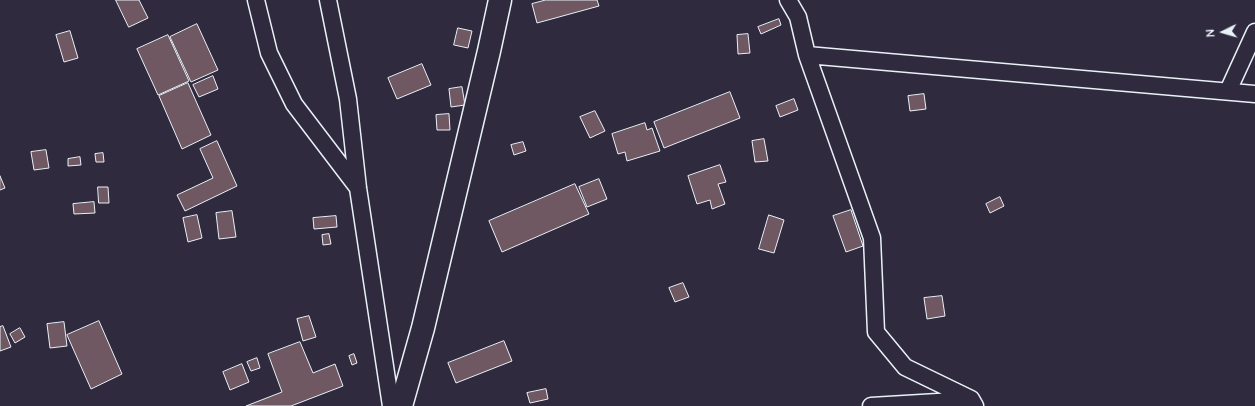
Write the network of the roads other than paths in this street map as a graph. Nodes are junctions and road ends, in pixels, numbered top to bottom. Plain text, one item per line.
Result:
1 (256, 0) edge
2 (328, 0) edge
3 (500, 0) edge
4 (788, 0) edge
5 (1255, 32) edge
6 (807, 54) junction
7 (1228, 91) junction
8 (1255, 94) edge
9 (358, 188) junction
10 (973, 403) edge
11 (391, 406) edge
12 (401, 406) edge
13 (871, 406) edge

1 - 9 street
2 - 9 street
3 - 12 street
4 - 6 street
5 - 7 street
6 - 7 street
6 - 10 street
7 - 8 street
9 - 11 street
10 - 13 street

